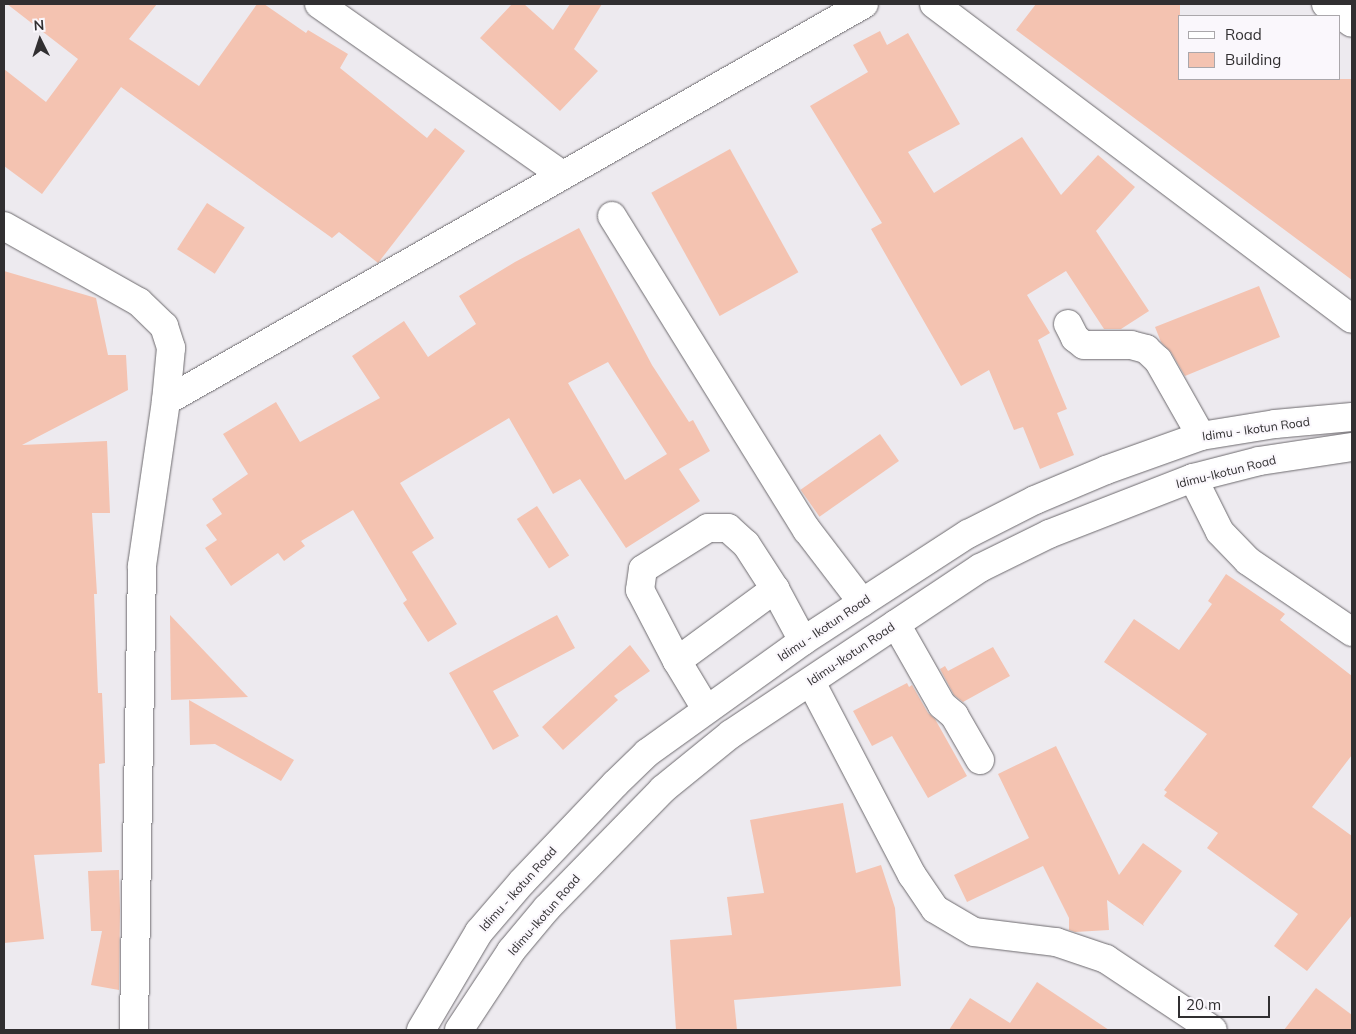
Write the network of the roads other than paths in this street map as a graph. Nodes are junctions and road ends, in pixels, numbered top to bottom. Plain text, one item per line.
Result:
1 (319, 4) edge
2 (864, 4) edge
3 (934, 4) edge
4 (1326, 4) edge
5 (1352, 23) edge
6 (561, 174) junction
7 (612, 216) dead end
8 (4, 226) edge
9 (1352, 319) edge
10 (1068, 324) dead end
11 (166, 401) junction
12 (1352, 416) edge
13 (1201, 436) junction
14 (1352, 448) edge
15 (1193, 478) junction
16 (774, 588) junction
17 (862, 602) junction
18 (830, 623) junction
19 (896, 624) junction
20 (1352, 632) edge
21 (803, 641) junction
22 (851, 653) junction
23 (676, 661) junction
24 (811, 682) junction
25 (706, 709) junction
26 (980, 760) dead end
27 (134, 1030) edge
28 (421, 1030) edge
29 (459, 1030) edge
30 (1213, 1030) edge

1 - 6 street
2 - 6 street
3 - 9 street
4 - 5 street
6 - 11 street
7 - 17 street
8 - 11 street
10 - 13 street
11 - 27 street
12 - 13 street, Idimu - Ikotun Road
13 - 17 street, Idimu - Ikotun Road
14 - 15 street, Idimu-Ikotun Road
15 - 19 street, Idimu-Ikotun Road
15 - 20 street
16 - 21 street
16 - 23 street
16 - 23 street
17 - 18 street, Idimu - Ikotun Road
18 - 21 street, Idimu - Ikotun Road
18 - 22 street
19 - 22 street, Idimu-Ikotun Road
19 - 26 street
21 - 25 street, Idimu - Ikotun Road
22 - 24 street, Idimu-Ikotun Road
23 - 25 street
24 - 29 street, Idimu-Ikotun Road
24 - 30 street
25 - 28 street, Idimu - Ikotun Road

